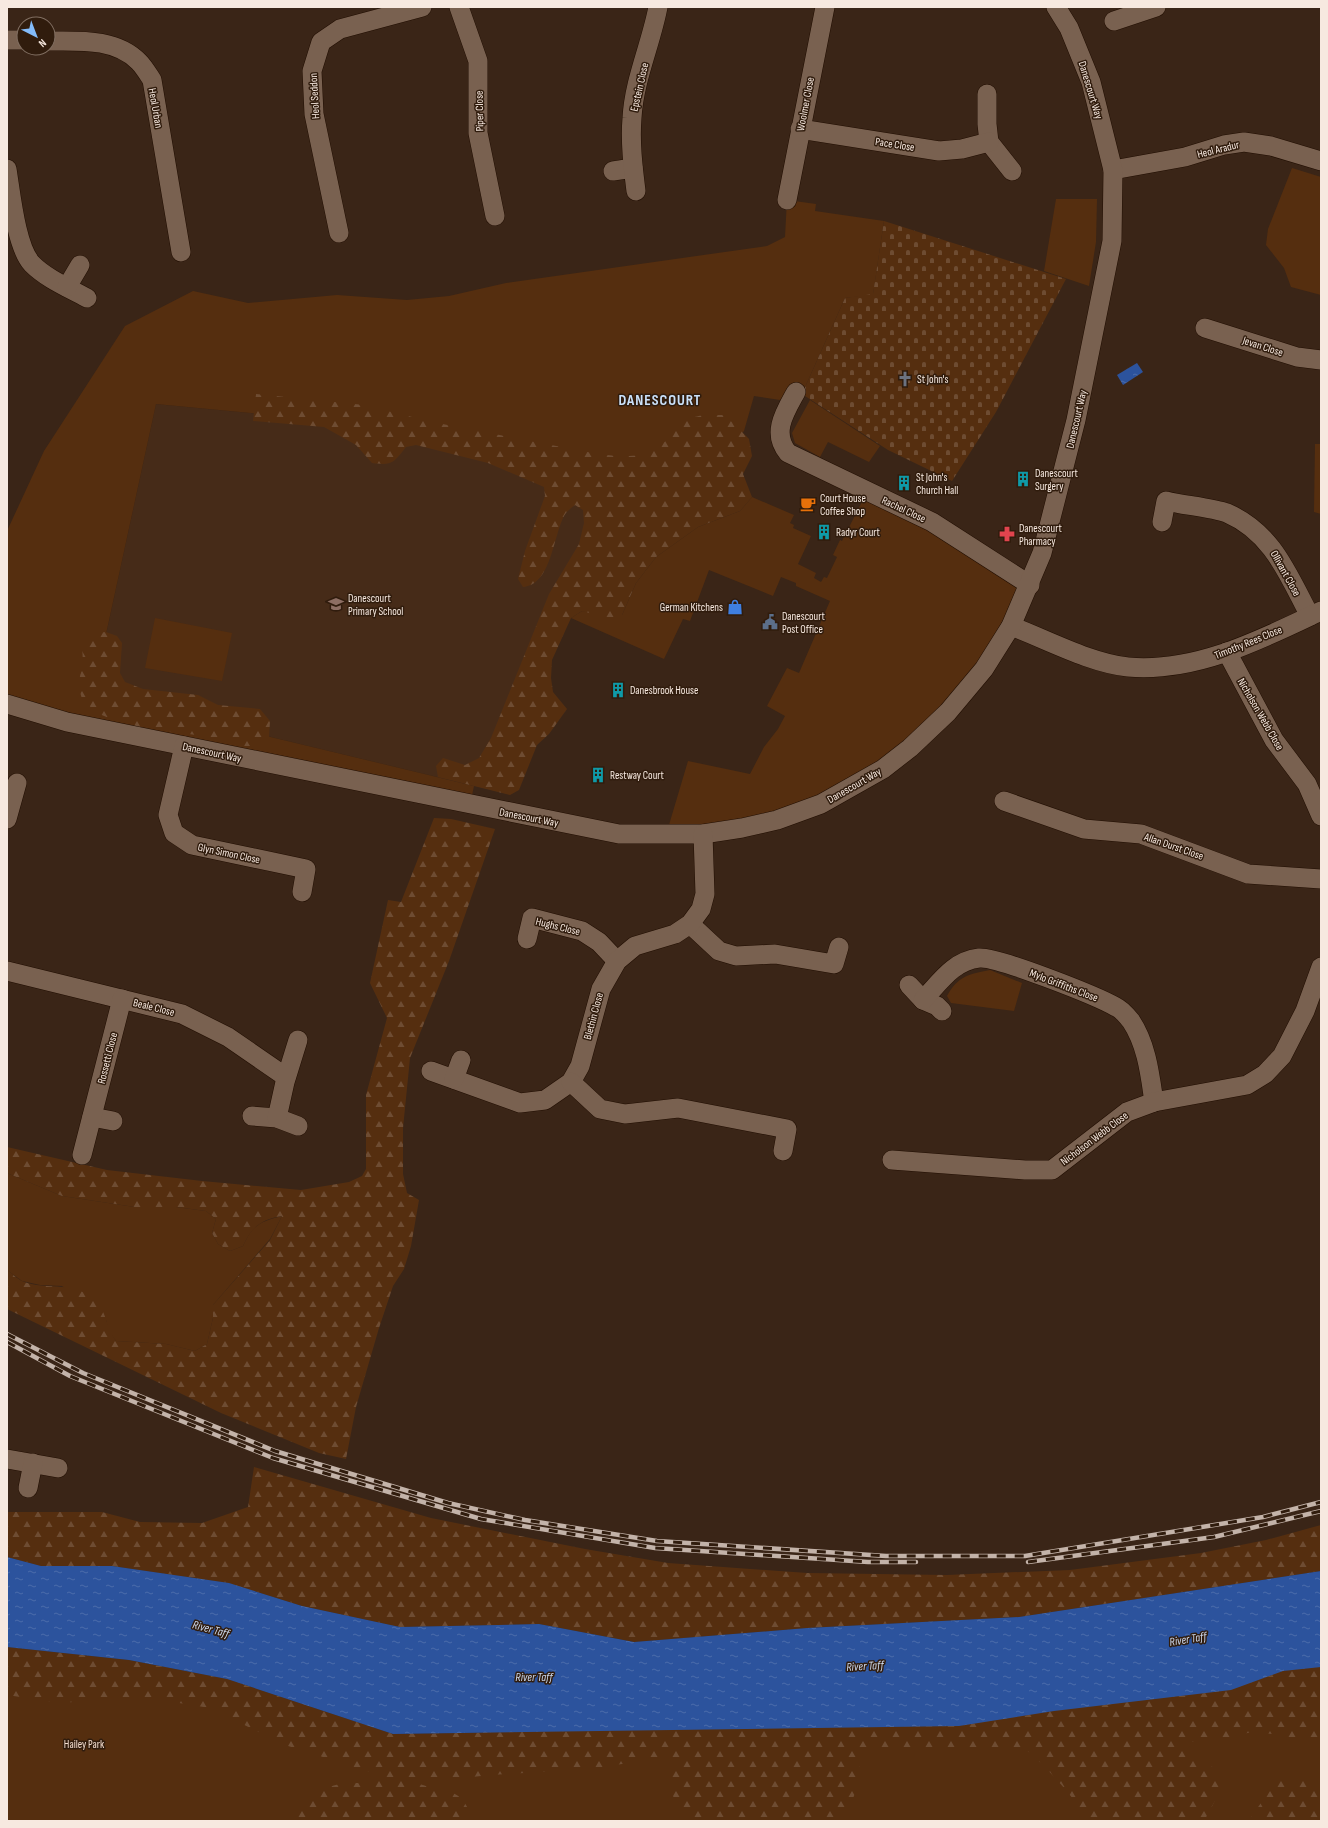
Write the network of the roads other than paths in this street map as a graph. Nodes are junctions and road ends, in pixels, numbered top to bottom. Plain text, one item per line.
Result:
1 (422, 7) edge
2 (459, 7) edge
3 (658, 7) edge
4 (825, 7) edge
5 (1056, 7) edge
6 (1156, 7) edge
7 (1114, 21) dead end
8 (56, 41) edge
9 (987, 94) dead end
10 (800, 129) junction
11 (989, 142) junction
12 (1321, 161) edge
13 (633, 168) junction
14 (7, 169) edge
15 (1113, 170) junction
16 (613, 171) dead end
17 (1012, 171) dead end
18 (636, 192) dead end
19 (787, 200) dead end
20 (495, 216) dead end
21 (339, 232) dead end
22 (181, 252) dead end
23 (80, 265) dead end
24 (67, 287) junction
25 (87, 298) dead end
26 (1205, 328) dead end
27 (1321, 360) edge
28 (796, 392) dead end
29 (1162, 522) dead end
30 (1030, 585) junction
31 (1315, 614) edge
32 (1011, 626) junction
33 (1227, 652) junction
34 (7, 704) edge
35 (184, 746) junction
36 (1314, 780) edge
37 (17, 783) dead end
38 (1004, 801) dead end
39 (8, 813) edge
40 (1321, 816) edge
41 (703, 834) junction
42 (1321, 879) edge
43 (302, 892) dead end
44 (690, 924) junction
45 (527, 939) dead end
46 (839, 947) dead end
47 (617, 961) junction
48 (1321, 967) edge
49 (7, 970) edge
50 (909, 985) dead end
51 (122, 999) junction
52 (923, 1000) junction
53 (942, 1011) dead end
54 (298, 1040) dead end
55 (461, 1060) dead end
56 (431, 1071) dead end
57 (286, 1077) junction
58 (454, 1079) junction
59 (571, 1082) junction
60 (1154, 1102) junction
61 (252, 1116) dead end
62 (92, 1117) junction
63 (277, 1118) junction
64 (113, 1121) dead end
65 (298, 1126) dead end
66 (783, 1151) dead end
67 (82, 1155) dead end
68 (892, 1160) dead end
69 (7, 1459) edge
70 (33, 1463) junction
71 (58, 1468) dead end
72 (28, 1488) dead end

1 - 21 street, Heol Seddon
2 - 20 street, Piper Close
3 - 13 street, Epstein Close
4 - 10 street, Woolmer Close
5 - 15 street, Danescourt Way
6 - 7 street
8 - 22 street, Heol Urban
9 - 11 street
10 - 11 street, Pace Close
10 - 19 street, Woolmer Close
11 - 17 street
12 - 15 street, Heol Aradur
13 - 16 street
13 - 18 street, Epstein Close
14 - 24 street
15 - 30 street, Danescourt Way
23 - 24 street
24 - 25 street
26 - 27 street, Jevan Close
28 - 30 street, Rachel Close
29 - 31 street, Ollivant Close
30 - 32 street, Danescourt Way
31 - 33 street, Timothy Rees Close
32 - 33 street, Timothy Rees Close
32 - 41 street, Danescourt Way
33 - 36 street, Nicholson Webb Close
34 - 35 street, Danescourt Way
35 - 41 street, Danescourt Way
35 - 43 street, Glyn Simon Close
36 - 40 street, Nicholson Webb Close
37 - 39 street
38 - 42 street, Allan Durst Close
41 - 44 street, Blethin Close
44 - 46 street
44 - 47 street, Blethin Close
45 - 47 street, Hughs Close
47 - 59 street, Blethin Close
48 - 60 street, Nicholson Webb Close
49 - 51 street, Beale Close
50 - 52 street
51 - 57 street, Beale Close
51 - 62 street, Rossetti Close
52 - 53 street
52 - 60 street, Mylo Griffiths Close
54 - 57 street
55 - 58 street
56 - 58 street, Blethin Close
57 - 63 street
58 - 59 street, Blethin Close
59 - 66 street
60 - 68 street, Nicholson Webb Close
61 - 63 street
62 - 64 street
62 - 67 street, Rossetti Close
63 - 65 street
69 - 70 street
70 - 71 street
70 - 72 street

